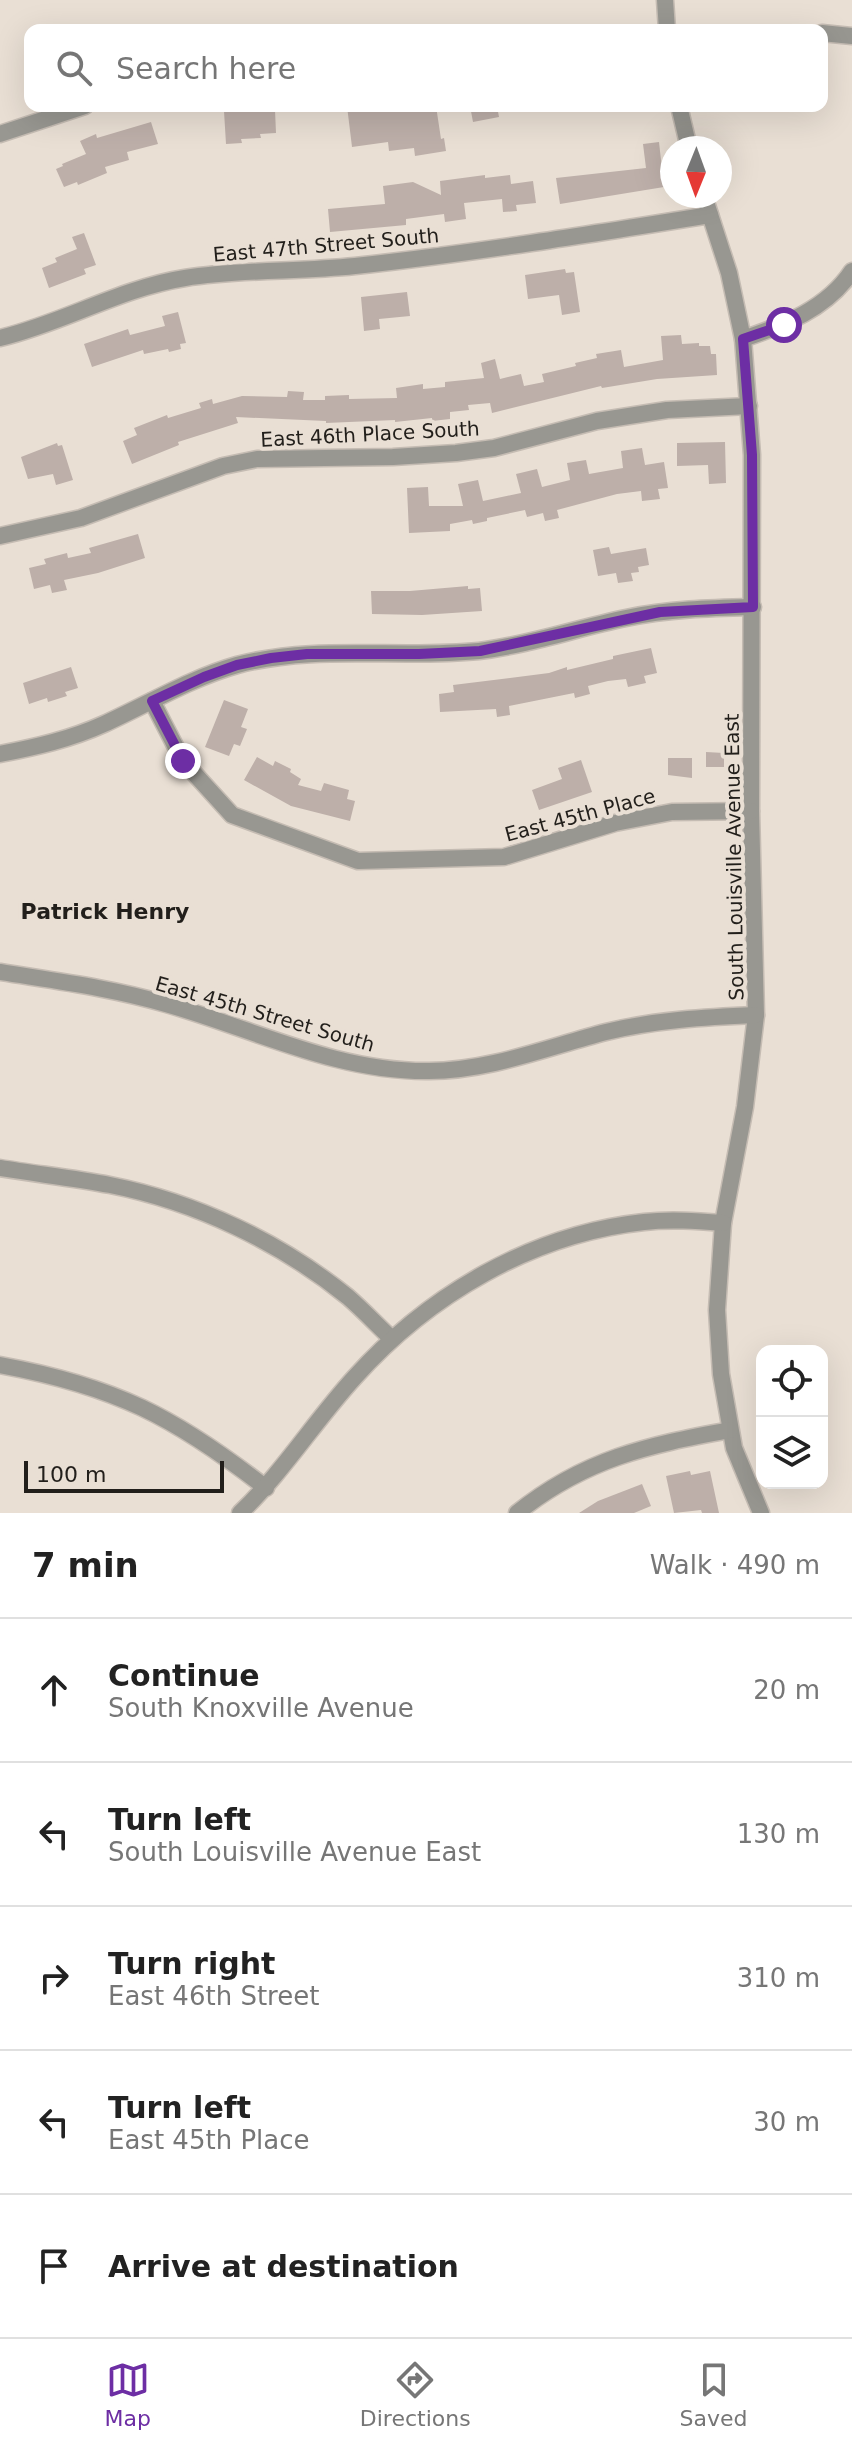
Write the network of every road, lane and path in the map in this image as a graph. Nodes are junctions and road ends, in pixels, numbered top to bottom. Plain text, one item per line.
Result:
1 (665, 0) edge
2 (667, 24) edge
3 (828, 34) edge
4 (852, 36) edge
5 (67, 112) edge
6 (680, 112) edge
7 (0, 134) edge
8 (686, 136) edge
9 (708, 208) edge
10 (710, 215) junction
11 (852, 271) edge
12 (0, 338) edge
13 (743, 339) junction
14 (749, 406) junction
15 (0, 536) edge
16 (753, 607) junction
17 (152, 701) junction
18 (0, 754) edge
19 (751, 811) junction
20 (0, 972) edge
21 (756, 1015) junction
22 (0, 1168) edge
23 (723, 1223) junction
24 (392, 1339) junction
25 (0, 1365) edge
26 (730, 1430) junction
27 (266, 1488) junction
28 (240, 1513) edge
29 (517, 1513) edge
30 (761, 1513) edge

1 - 2 street
3 - 4 street
5 - 7 street
6 - 8 street
9 - 10 street, South Louisville Avenue East
10 - 12 street, East 47th Street South
10 - 13 street, South Louisville Avenue East
11 - 13 street
13 - 14 street, South Louisville Avenue East
14 - 15 street, East 46th Place South
14 - 16 street, South Louisville Avenue East
16 - 17 street
16 - 19 street, South Louisville Avenue East
17 - 18 street
17 - 19 street, East 45th Place
19 - 21 street, South Louisville Avenue East
20 - 21 street, East 45th Street South
21 - 23 street, South Louisville Avenue East
22 - 24 street
23 - 24 street
23 - 26 street, South Louisville Avenue East
24 - 27 street
25 - 27 street
26 - 29 street
26 - 30 street, South Louisville Avenue East
27 - 28 street

